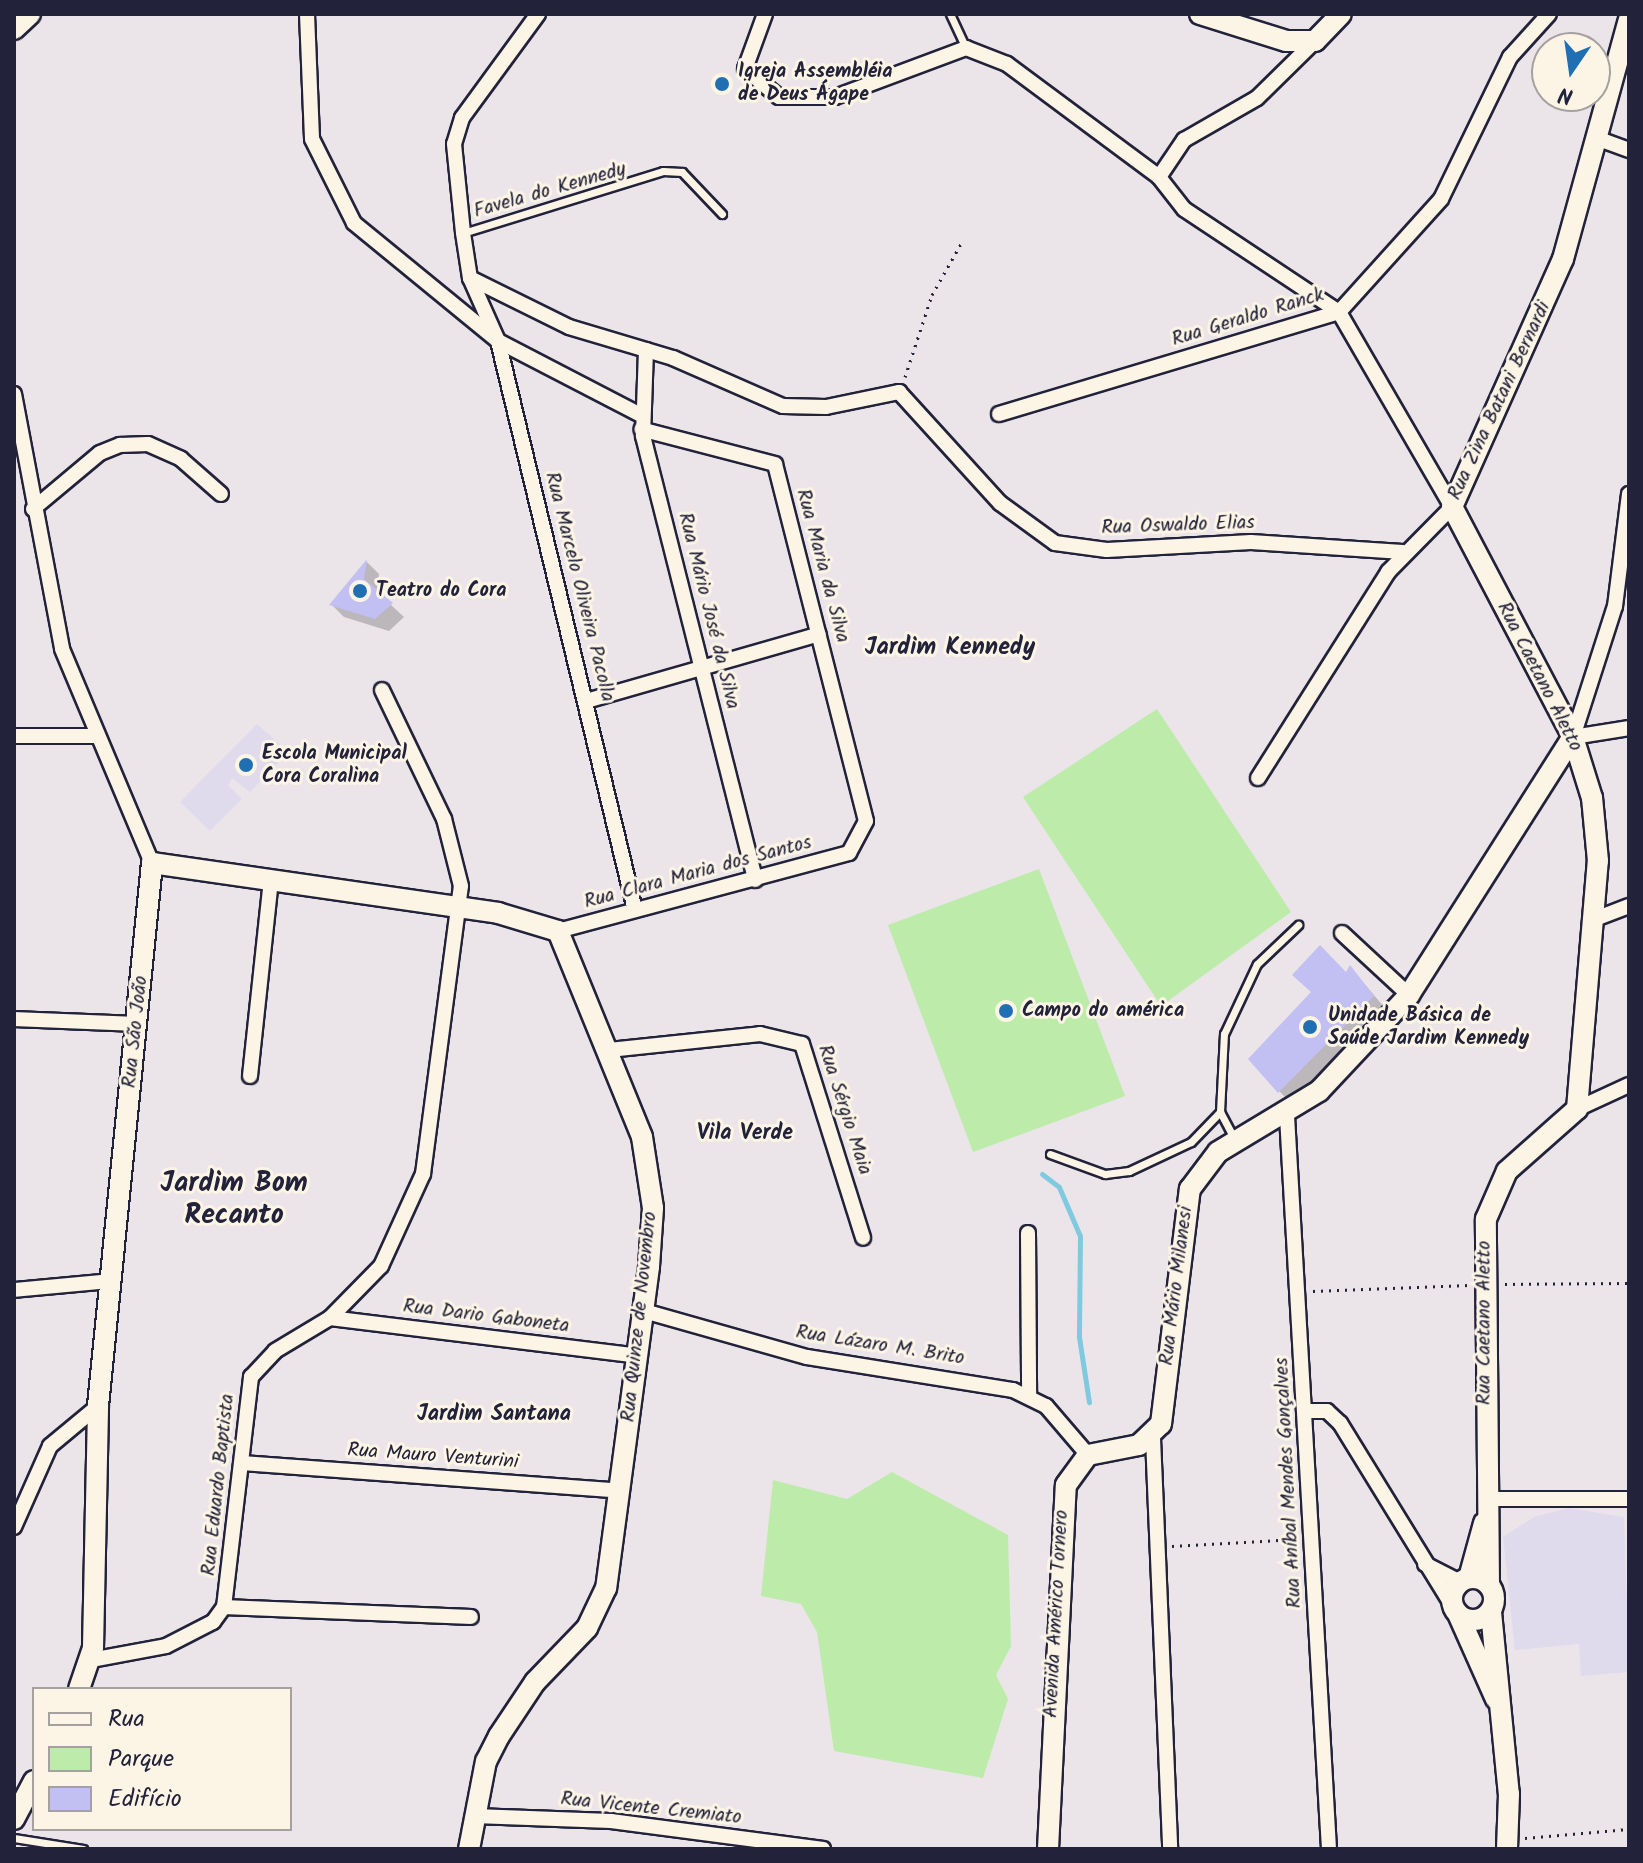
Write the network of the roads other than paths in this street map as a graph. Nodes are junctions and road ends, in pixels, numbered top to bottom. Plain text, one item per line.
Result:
1 (307, 14) edge
2 (538, 14) edge
3 (765, 14) edge
4 (950, 14) edge
5 (1200, 14) edge
6 (1341, 14) edge
7 (1549, 14) edge
8 (1629, 20) edge
9 (1315, 41) junction
10 (966, 48) junction
11 (1599, 139) junction
12 (1629, 150) edge
13 (1159, 177) junction
14 (722, 214) dead end
15 (463, 233) junction
16 (470, 278) junction
17 (1339, 312) junction
18 (498, 341) junction
19 (646, 350) junction
20 (14, 394) edge
21 (999, 414) dead end
22 (640, 421) junction
23 (221, 494) dead end
24 (1629, 494) edge
25 (1452, 507) junction
26 (33, 509) junction
27 (1403, 552) junction
28 (1629, 593) edge
29 (1615, 606) junction
30 (819, 634) junction
31 (701, 665) junction
32 (382, 690) dead end
33 (586, 701) junction
34 (1629, 728) edge
35 (14, 736) edge
36 (97, 736) junction
37 (1573, 737) junction
38 (1258, 778) dead end
39 (849, 853) joint
40 (152, 863) junction
41 (271, 878) junction
42 (755, 880) junction
43 (1629, 906) edge
44 (462, 909) junction
45 (635, 910) junction
46 (1595, 919) junction
47 (1298, 925) dead end
48 (558, 931) junction
49 (1342, 933) dead end
50 (1409, 995) junction
51 (14, 1019) edge
52 (137, 1024) junction
53 (609, 1050) junction
54 (250, 1076) dead end
55 (1629, 1085) edge
56 (1577, 1109) junction
57 (1220, 1112) junction
58 (1287, 1116) junction
59 (1235, 1140) junction
60 (1050, 1154) dead end
61 (1028, 1233) dead end
62 (863, 1238) dead end
63 (111, 1281) junction
64 (14, 1290) edge
65 (644, 1311) junction
66 (330, 1318) junction
67 (638, 1356) junction
68 (1029, 1396) junction
69 (98, 1406) junction
70 (1306, 1411) junction
71 (1153, 1438) junction
72 (1088, 1455) junction
73 (242, 1463) junction
74 (621, 1491) junction
75 (1629, 1499) edge
76 (1486, 1509) junction
77 (14, 1527) edge
78 (1424, 1564) junction
79 (1473, 1582) junction
80 (224, 1607) junction
81 (1456, 1612) junction
82 (1491, 1612) junction
83 (471, 1617) dead end
84 (91, 1660) junction
85 (80, 1687) edge
86 (1502, 1713) junction
87 (32, 1785) edge
88 (474, 1816) junction
89 (14, 1819) edge
90 (14, 1838) edge
91 (1508, 1844) edge
92 (83, 1849) edge
93 (469, 1849) edge
94 (823, 1849) edge
95 (1048, 1849) edge
96 (1170, 1849) edge
97 (1329, 1849) edge

1 - 18 street, Rua Maria da Silva
2 - 15 street, Rua Marcelo Oliveira Pacolla
3 - 10 street
4 - 10 lane
5 - 9 street
6 - 9 street
7 - 17 street, Rua Geraldo Ranck
8 - 11 street, Rua Zina Batani Bernardi
9 - 13 street
10 - 13 street, Rua Caetano Aletto
11 - 12 street
11 - 25 street, Rua Zina Batani Bernardi
13 - 17 street, Rua Caetano Aletto
14 - 15 lane, Favela do Kennedy
15 - 16 street, Rua Marcelo Oliveira Pacolla
16 - 18 street, Rua Marcelo Oliveira Pacolla
16 - 19 street
17 - 21 street, Rua Geraldo Ranck
17 - 25 street, Rua Caetano Aletto
18 - 22 street, Rua Maria da Silva
18 - 33 street, Rua Marcelo Oliveira Pacolla
19 - 22 street, Rua Mário José da Silva
19 - 27 street, Rua Oswaldo Elias
20 - 26 street, Rua São João
22 - 30 street, Rua Maria da Silva
22 - 31 street, Rua Mário José da Silva
23 - 26 street
24 - 29 street, Rua Mário Milanesi
25 - 27 street, Rua Zina Batani Bernardi
25 - 37 street, Rua Caetano Aletto
26 - 36 street, Rua São João
27 - 38 street, Rua Zina Batani Bernardi
28 - 29 street
29 - 37 street, Rua Mário Milanesi
30 - 31 street
30 - 39 street, Rua Maria da Silva
31 - 33 street
31 - 42 street, Rua Mário José da Silva
32 - 44 street, Rua Eduardo Baptista
33 - 45 street, Rua Marcelo Oliveira Pacolla
34 - 37 street
35 - 36 street
36 - 40 street, Rua São João
37 - 46 street, Rua Caetano Aletto
37 - 50 street, Rua Mário Milanesi
39 - 42 street, Rua Clara Maria dos Santos
40 - 41 street
40 - 52 street, Rua São João
41 - 44 street
41 - 54 street
42 - 45 street, Rua Clara Maria dos Santos
43 - 46 street
44 - 48 street
44 - 66 street, Rua Eduardo Baptista
45 - 48 street, Rua Clara Maria dos Santos
46 - 56 street, Rua Caetano Aletto
47 - 57 lane
48 - 53 street, Rua Quinze de Novembro
49 - 50 street
50 - 58 street, Rua Mário Milanesi
51 - 52 street
52 - 63 street, Rua São João
53 - 62 street, Rua Sérgio Maia
53 - 65 street, Rua Quinze de Novembro
55 - 56 street
56 - 76 street, Rua Caetano Aletto
57 - 59 lane
57 - 60 lane
58 - 59 street, Rua Mário Milanesi
58 - 70 street, Rua Aníbal Mendes Gonçalves
59 - 71 street, Rua Mário Milanesi
61 - 68 street
63 - 64 street
63 - 69 street, Rua São João
65 - 67 street, Rua Quinze de Novembro
65 - 68 street, Rua Lázaro M. Brito
66 - 67 street, Rua Dario Gaboneta
66 - 73 street, Rua Eduardo Baptista
67 - 74 street, Rua Quinze de Novembro
68 - 72 street, Rua Lázaro M. Brito
69 - 77 street
69 - 84 street, Rua São João
70 - 78 street
70 - 97 street, Rua Aníbal Mendes Gonçalves
71 - 72 street
71 - 96 street, Rua Mário Milanesi
72 - 95 street, Avenida Américo Tornero
73 - 74 street, Rua Mauro Venturini
73 - 80 street, Rua Eduardo Baptista
74 - 88 street, Rua Quinze de Novembro
75 - 76 street
76 - 79 street, Rua Caetano Aletto
78 - 79 street
78 - 81 street
79 - 81 street, Rua Caetano Aletto
79 - 82 street
80 - 83 street
80 - 84 street
81 - 82 street
81 - 86 street
82 - 86 street
84 - 85 street, Rua São João
86 - 91 street
87 - 89 street
88 - 93 street, Rua Quinze de Novembro
88 - 94 street, Rua Vicente Cremiato
90 - 92 lane

